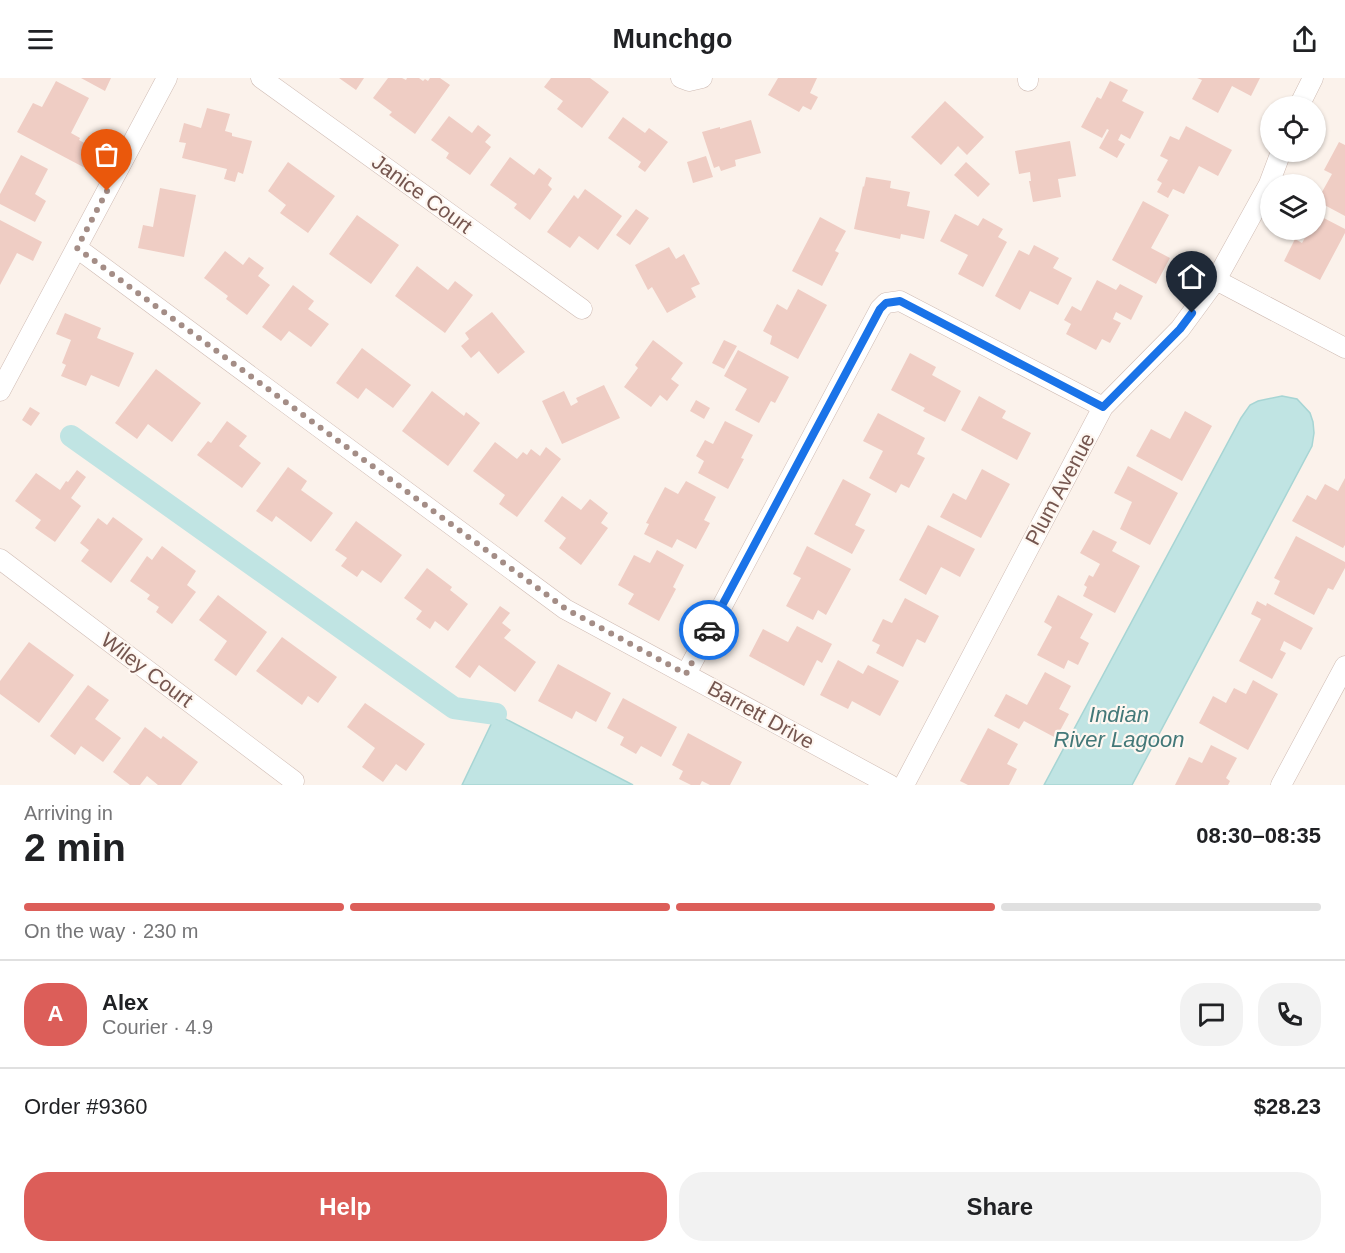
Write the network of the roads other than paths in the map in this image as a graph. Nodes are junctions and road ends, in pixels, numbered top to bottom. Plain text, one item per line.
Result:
1 (167, 78) edge
2 (261, 78) edge
3 (681, 78) edge
4 (702, 78) edge
5 (1313, 78) edge
6 (1304, 96) edge
7 (1277, 162) edge
8 (77, 248) junction
9 (1216, 280) junction
10 (582, 309) dead end
11 (1345, 348) edge
12 (0, 391) edge
13 (1103, 407) junction
14 (0, 559) edge
15 (1345, 666) edge
16 (686, 674) junction
17 (294, 781) dead end
18 (890, 785) edge
19 (904, 785) edge
20 (1281, 785) edge

1 - 8 street
2 - 10 street, Janice Court
3 - 4 street
5 - 6 street
7 - 9 street, Plum Avenue
8 - 12 street
8 - 16 street, Barrett Drive
9 - 11 street
9 - 13 street, Plum Avenue
13 - 16 street
13 - 19 street, Plum Avenue
14 - 17 street, Wiley Court
15 - 20 street
16 - 18 street, Barrett Drive

